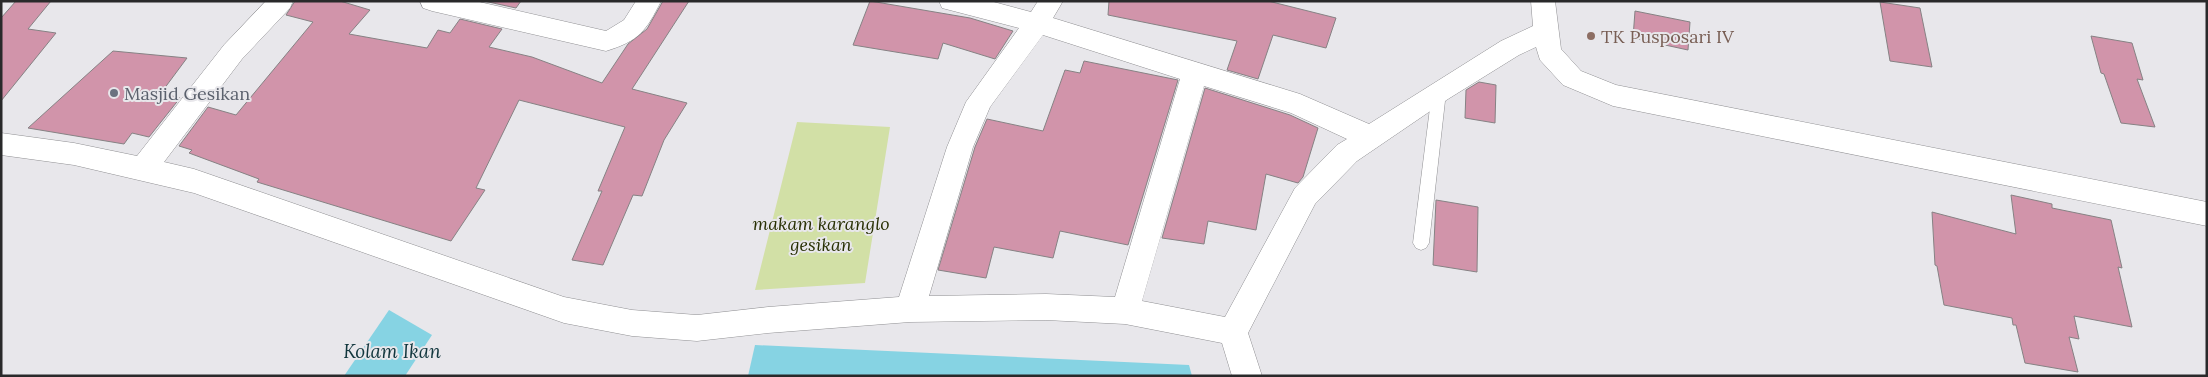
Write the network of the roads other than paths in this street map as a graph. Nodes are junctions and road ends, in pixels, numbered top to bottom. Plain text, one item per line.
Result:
1 (280, 1) edge
2 (432, 1) edge
3 (649, 1) edge
4 (951, 1) edge
5 (1543, 1) edge
6 (1044, 12) edge
7 (1546, 31) junction
8 (1195, 73) junction
9 (1438, 92) junction
10 (1370, 137) junction
11 (1, 144) edge
12 (143, 169) junction
13 (2207, 214) edge
14 (1422, 243) dead end
15 (910, 309) junction
16 (1125, 311) junction
17 (1233, 332) junction
18 (1247, 376) edge

1 - 12 street
2 - 3 street
4 - 6 street
5 - 7 street
6 - 8 street
6 - 15 street
7 - 9 street
7 - 13 street
8 - 10 street
8 - 16 street
9 - 10 street
9 - 14 lane
10 - 17 street
11 - 12 street
12 - 15 street
15 - 16 street
16 - 17 street
17 - 18 street

